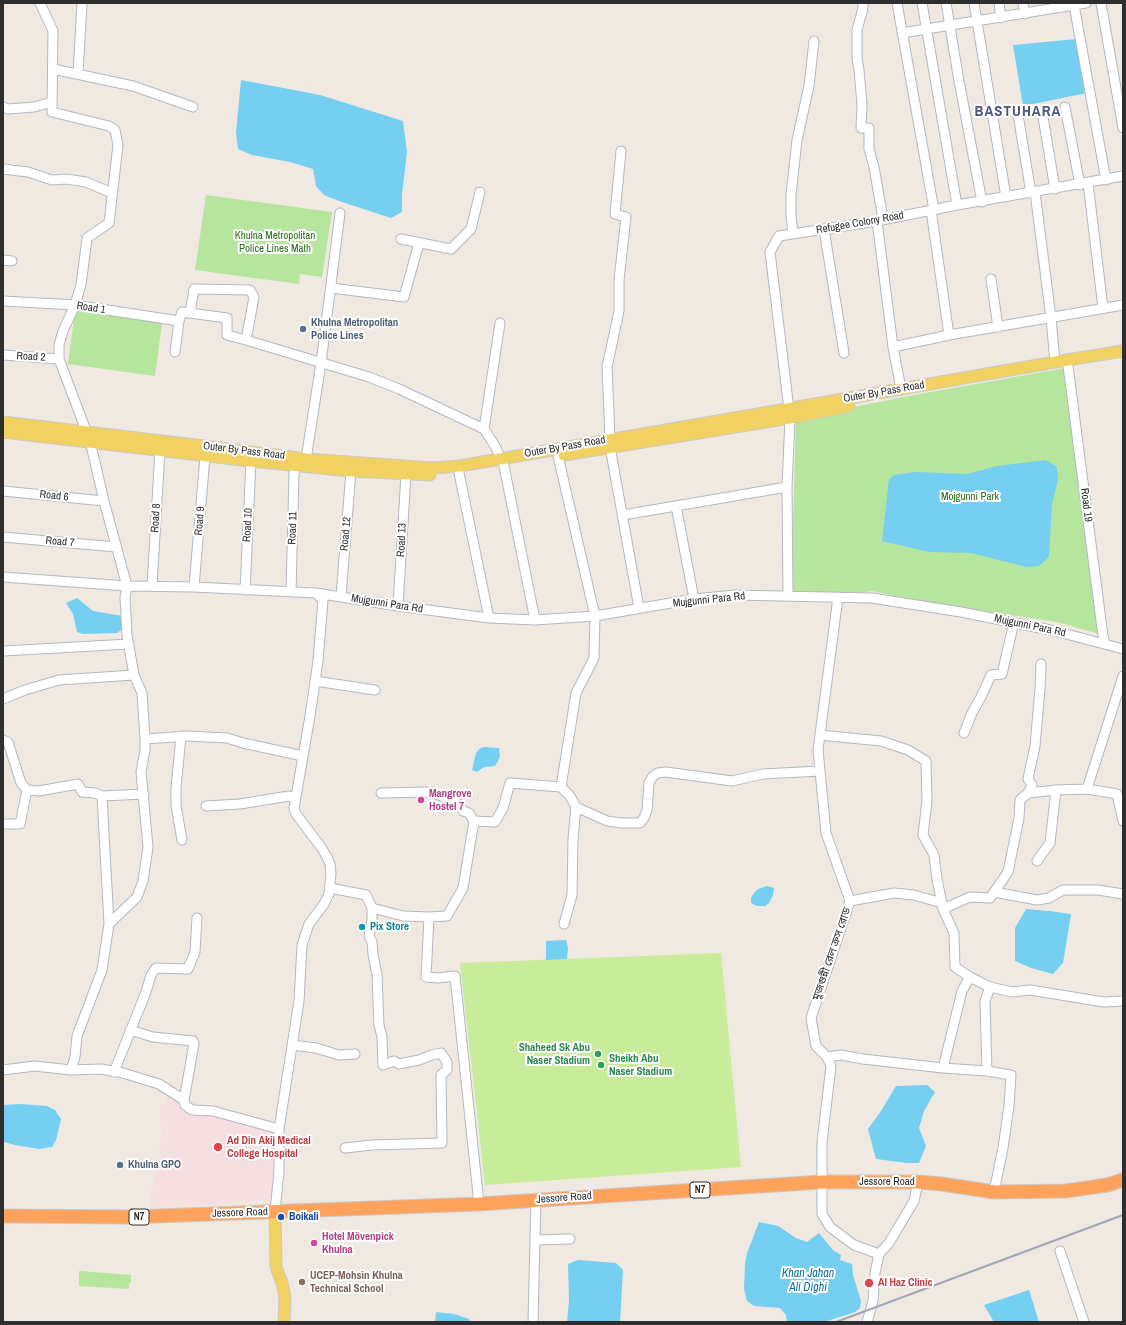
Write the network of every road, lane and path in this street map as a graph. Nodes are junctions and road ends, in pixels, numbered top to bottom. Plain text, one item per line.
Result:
1 (40, 3) edge
2 (82, 3) edge
3 (863, 3) edge
4 (897, 3) edge
5 (922, 3) edge
6 (946, 3) edge
7 (974, 3) edge
8 (999, 3) edge
9 (1023, 3) edge
10 (1086, 3) edge
11 (1101, 3) edge
12 (1074, 5) junction
13 (1049, 6) edge
14 (1025, 14) junction
15 (1001, 18) junction
16 (978, 21) junction
17 (950, 26) junction
18 (926, 29) junction
19 (902, 33) junction
20 (814, 41) dead end
21 (53, 69) junction
22 (78, 74) junction
23 (52, 102) junction
24 (3, 107) edge
25 (193, 107) dead end
26 (1065, 107) dead end
27 (1042, 111) dead end
28 (1018, 115) dead end
29 (1123, 128) edge
30 (621, 151) dead end
31 (3, 169) edge
32 (1123, 176) edge
33 (1106, 180) junction
34 (1084, 184) junction
35 (1055, 189) junction
36 (480, 192) dead end
37 (1033, 192) junction
38 (112, 193) junction
39 (1006, 197) junction
40 (982, 202) junction
41 (957, 205) junction
42 (933, 210) junction
43 (340, 213) dead end
44 (880, 220) junction
45 (824, 229) junction
46 (792, 234) junction
47 (401, 239) dead end
48 (419, 243) junction
49 (991, 279) dead end
50 (331, 288) junction
51 (3, 301) edge
52 (75, 305) junction
53 (1123, 305) edge
54 (1103, 308) junction
55 (190, 313) junction
56 (1051, 318) junction
57 (179, 321) junction
58 (500, 323) dead end
59 (998, 327) junction
60 (949, 335) junction
61 (246, 340) junction
62 (893, 347) junction
63 (1123, 351) edge
64 (175, 352) dead end
65 (844, 353) dead end
66 (3, 355) edge
67 (59, 359) junction
68 (1123, 359) edge
69 (1055, 362) junction
70 (321, 363) junction
71 (1068, 366) junction
72 (901, 389) junction
73 (789, 413) junction
74 (3, 422) edge
75 (484, 429) junction
76 (3, 432) edge
77 (88, 437) junction
78 (610, 443) junction
79 (160, 450) junction
80 (205, 456) junction
81 (558, 456) junction
82 (251, 461) junction
83 (302, 462) junction
84 (503, 462) junction
85 (352, 471) junction
86 (459, 473) junction
87 (406, 474) junction
88 (787, 487) junction
89 (3, 491) edge
90 (104, 501) junction
91 (676, 506) junction
92 (623, 515) junction
93 (3, 537) edge
94 (116, 547) junction
95 (3, 577) edge
96 (127, 586) junction
97 (152, 586) junction
98 (194, 587) junction
99 (245, 590) junction
100 (291, 591) junction
101 (316, 593) junction
102 (341, 596) junction
103 (788, 596) junction
104 (838, 597) junction
105 (694, 599) junction
106 (398, 606) junction
107 (639, 608) junction
108 (595, 616) junction
109 (489, 618) junction
110 (536, 620) junction
111 (1014, 622) junction
112 (1105, 643) junction
113 (129, 644) junction
114 (1123, 649) edge
115 (3, 651) edge
116 (1041, 664) dead end
117 (134, 675) junction
118 (1123, 676) edge
119 (315, 681) junction
120 (375, 690) dead end
121 (3, 699) edge
122 (964, 733) dead end
123 (820, 735) junction
124 (181, 736) junction
125 (146, 739) junction
126 (3, 740) edge
127 (303, 756) junction
128 (820, 771) junction
129 (561, 787) junction
130 (1087, 789) junction
131 (27, 790) junction
132 (1056, 790) junction
133 (381, 793) dead end
134 (1028, 793) junction
135 (144, 794) junction
136 (102, 796) junction
137 (295, 799) junction
138 (206, 806) dead end
139 (576, 807) junction
140 (474, 821) junction
141 (1123, 821) edge
142 (3, 824) edge
143 (182, 840) dead end
144 (1037, 861) dead end
145 (330, 888) junction
146 (994, 892) junction
147 (1123, 894) edge
148 (850, 901) junction
149 (942, 906) junction
150 (372, 908) junction
151 (429, 917) junction
152 (197, 918) dead end
153 (109, 924) junction
154 (564, 924) dead end
155 (970, 977) junction
156 (990, 987) junction
157 (1123, 1002) edge
158 (130, 1030) junction
159 (292, 1044) junction
160 (355, 1054) dead end
161 (827, 1057) junction
162 (943, 1068) junction
163 (3, 1070) edge
164 (71, 1070) junction
165 (987, 1071) junction
166 (114, 1072) junction
167 (184, 1100) junction
168 (279, 1129) junction
169 (345, 1148) dead end
170 (1123, 1180) edge
171 (822, 1182) junction
172 (918, 1182) junction
173 (994, 1192) junction
174 (536, 1200) junction
175 (479, 1204) junction
176 (275, 1211) junction
177 (3, 1216) edge
178 (570, 1239) dead end
179 (535, 1240) junction
180 (1060, 1251) dead end
181 (879, 1254) junction
182 (284, 1322) edge
183 (533, 1322) edge
184 (867, 1322) edge
185 (1084, 1322) edge

1 - 21 street
2 - 22 street
3 - 44 street
4 - 19 street
5 - 18 street
6 - 17 street
7 - 16 street
8 - 15 street
9 - 14 street
10 - 12 street
11 - 29 street
12 - 13 street
12 - 33 street
13 - 14 street
14 - 15 street
15 - 16 street
16 - 17 street
16 - 39 street
17 - 18 street
17 - 40 street
18 - 19 street
18 - 41 street
19 - 42 street
20 - 46 street
21 - 22 street
21 - 23 street
22 - 25 street
23 - 24 street
23 - 38 street
26 - 34 street
27 - 35 street
28 - 37 street
30 - 78 street
31 - 38 street
32 - 33 street, Refugee Colony Road
33 - 34 street, Refugee Colony Road
34 - 35 street, Refugee Colony Road
34 - 54 street
35 - 37 street, Refugee Colony Road
36 - 48 street
37 - 39 street, Refugee Colony Road
37 - 56 street
38 - 52 street
39 - 40 street, Refugee Colony Road
40 - 41 street, Refugee Colony Road
41 - 42 street, Refugee Colony Road
42 - 44 street, Refugee Colony Road
42 - 60 street
43 - 50 street, Road 11
44 - 45 street, Refugee Colony Road
44 - 62 street
45 - 46 street, Refugee Colony Road
45 - 65 street
46 - 73 street, Refugee Colony Road
47 - 48 street
48 - 50 street
49 - 59 street
50 - 70 street, Road 11
51 - 52 street, Road 1
52 - 57 street, Road 1
52 - 67 street
53 - 54 street
54 - 56 street
55 - 57 street
55 - 61 street
55 - 61 street
56 - 59 street
56 - 69 street
57 - 64 street
58 - 75 street
59 - 60 street
60 - 62 street
61 - 70 street
62 - 72 street
63 - 69 main road, Outer By Pass Road
66 - 67 street, Road 2
67 - 77 street
68 - 71 main road, Outer By Pass Road
69 - 72 main road, Outer By Pass Road
70 - 75 street
70 - 83 street, Road 11
71 - 73 main road, Outer By Pass Road
71 - 112 street, Road 19
72 - 73 main road, Outer By Pass Road
73 - 78 main road, Outer By Pass Road
73 - 88 street
74 - 77 main road, Outer By Pass Road
75 - 84 street
76 - 77 main road, Outer By Pass Road
77 - 79 main road, Outer By Pass Road
77 - 83 main road, Outer By Pass Road
77 - 90 street
78 - 81 main road, Outer By Pass Road
78 - 84 main road, Outer By Pass Road
78 - 92 street
79 - 80 main road, Outer By Pass Road
79 - 97 street, Road 8
80 - 82 main road, Outer By Pass Road
80 - 98 street, Road 9
81 - 84 main road, Outer By Pass Road
81 - 108 street
82 - 83 main road, Outer By Pass Road
82 - 99 street, Road 10
83 - 84 main road, Outer By Pass Road
83 - 85 main road, Outer By Pass Road
83 - 100 street, Road 11
84 - 86 main road, Outer By Pass Road
84 - 110 street
85 - 87 main road, Outer By Pass Road
85 - 102 street, Road 12
86 - 87 main road, Outer By Pass Road
86 - 109 street
87 - 106 street, Road 13
88 - 91 street
88 - 103 street
89 - 90 street, Road 6
90 - 94 street
91 - 92 street
91 - 105 street
92 - 107 street
93 - 94 street, Road 7
94 - 96 street
95 - 96 street, Mujgunni Para Rd
96 - 97 street, Mujgunni Para Rd
96 - 113 street
97 - 98 street, Mujgunni Para Rd
98 - 99 street, Mujgunni Para Rd
99 - 100 street, Mujgunni Para Rd
100 - 101 street, Mujgunni Para Rd
101 - 102 street, Mujgunni Para Rd
101 - 119 street
102 - 106 street, Mujgunni Para Rd
103 - 104 street, Mujgunni Para Rd
103 - 105 street, Mujgunni Para Rd
104 - 111 street, Mujgunni Para Rd
104 - 123 street, মুজগুন্নী রেল ক্রস রোড
105 - 107 street, Mujgunni Para Rd
106 - 109 street, Mujgunni Para Rd
107 - 108 street, Mujgunni Para Rd
108 - 110 street, Mujgunni Para Rd
108 - 129 street
109 - 110 street, Mujgunni Para Rd
111 - 112 street, Mujgunni Para Rd
111 - 122 street
112 - 114 street, Mujgunni Para Rd
113 - 115 street
113 - 117 street
116 - 134 street
117 - 121 street
117 - 125 street
118 - 130 street
119 - 120 street
119 - 127 street
123 - 128 street, মুজগুন্নী রেল ক্রস রোড
123 - 149 street
124 - 125 street
124 - 127 street
124 - 143 street
125 - 135 street
126 - 131 street
127 - 137 street
128 - 139 street
128 - 148 street, মুজগুন্নী রেল ক্রস রোড
129 - 139 street
129 - 140 street
130 - 132 street
130 - 141 street
131 - 136 street
131 - 142 street
132 - 134 street
132 - 144 street
133 - 140 street
134 - 146 street
135 - 136 street
135 - 153 street
136 - 153 street
137 - 138 street
137 - 145 street
139 - 154 street
140 - 151 street
145 - 150 street
145 - 159 street
146 - 147 street
146 - 149 street
148 - 149 street
148 - 161 street, মুজগুন্নী রেল ক্রস রোড
149 - 155 street
150 - 151 street
150 - 169 street
151 - 175 street
152 - 158 street
153 - 164 street
155 - 156 street
155 - 162 street
156 - 157 street
156 - 165 street
158 - 166 street
158 - 167 street
159 - 160 street
159 - 168 street
161 - 162 street
161 - 171 street, মুজগুন্নী রেল ক্রস রোড
162 - 165 street
163 - 164 street
164 - 166 street
165 - 173 street
166 - 167 street
167 - 168 street
168 - 176 street
170 - 173 highway, Jessore Road / N7
171 - 172 highway, Jessore Road / N7
171 - 174 highway, Jessore Road / N7
171 - 181 street, মুজগুন্নী রেল ক্রস রোড
172 - 173 highway, Jessore Road / N7
172 - 181 street
174 - 175 highway, Jessore Road / N7
174 - 179 street
175 - 176 highway, Jessore Road / N7
176 - 177 highway, Jessore Road / N7
176 - 182 main road
178 - 179 street
179 - 183 street
180 - 185 street
181 - 184 street

